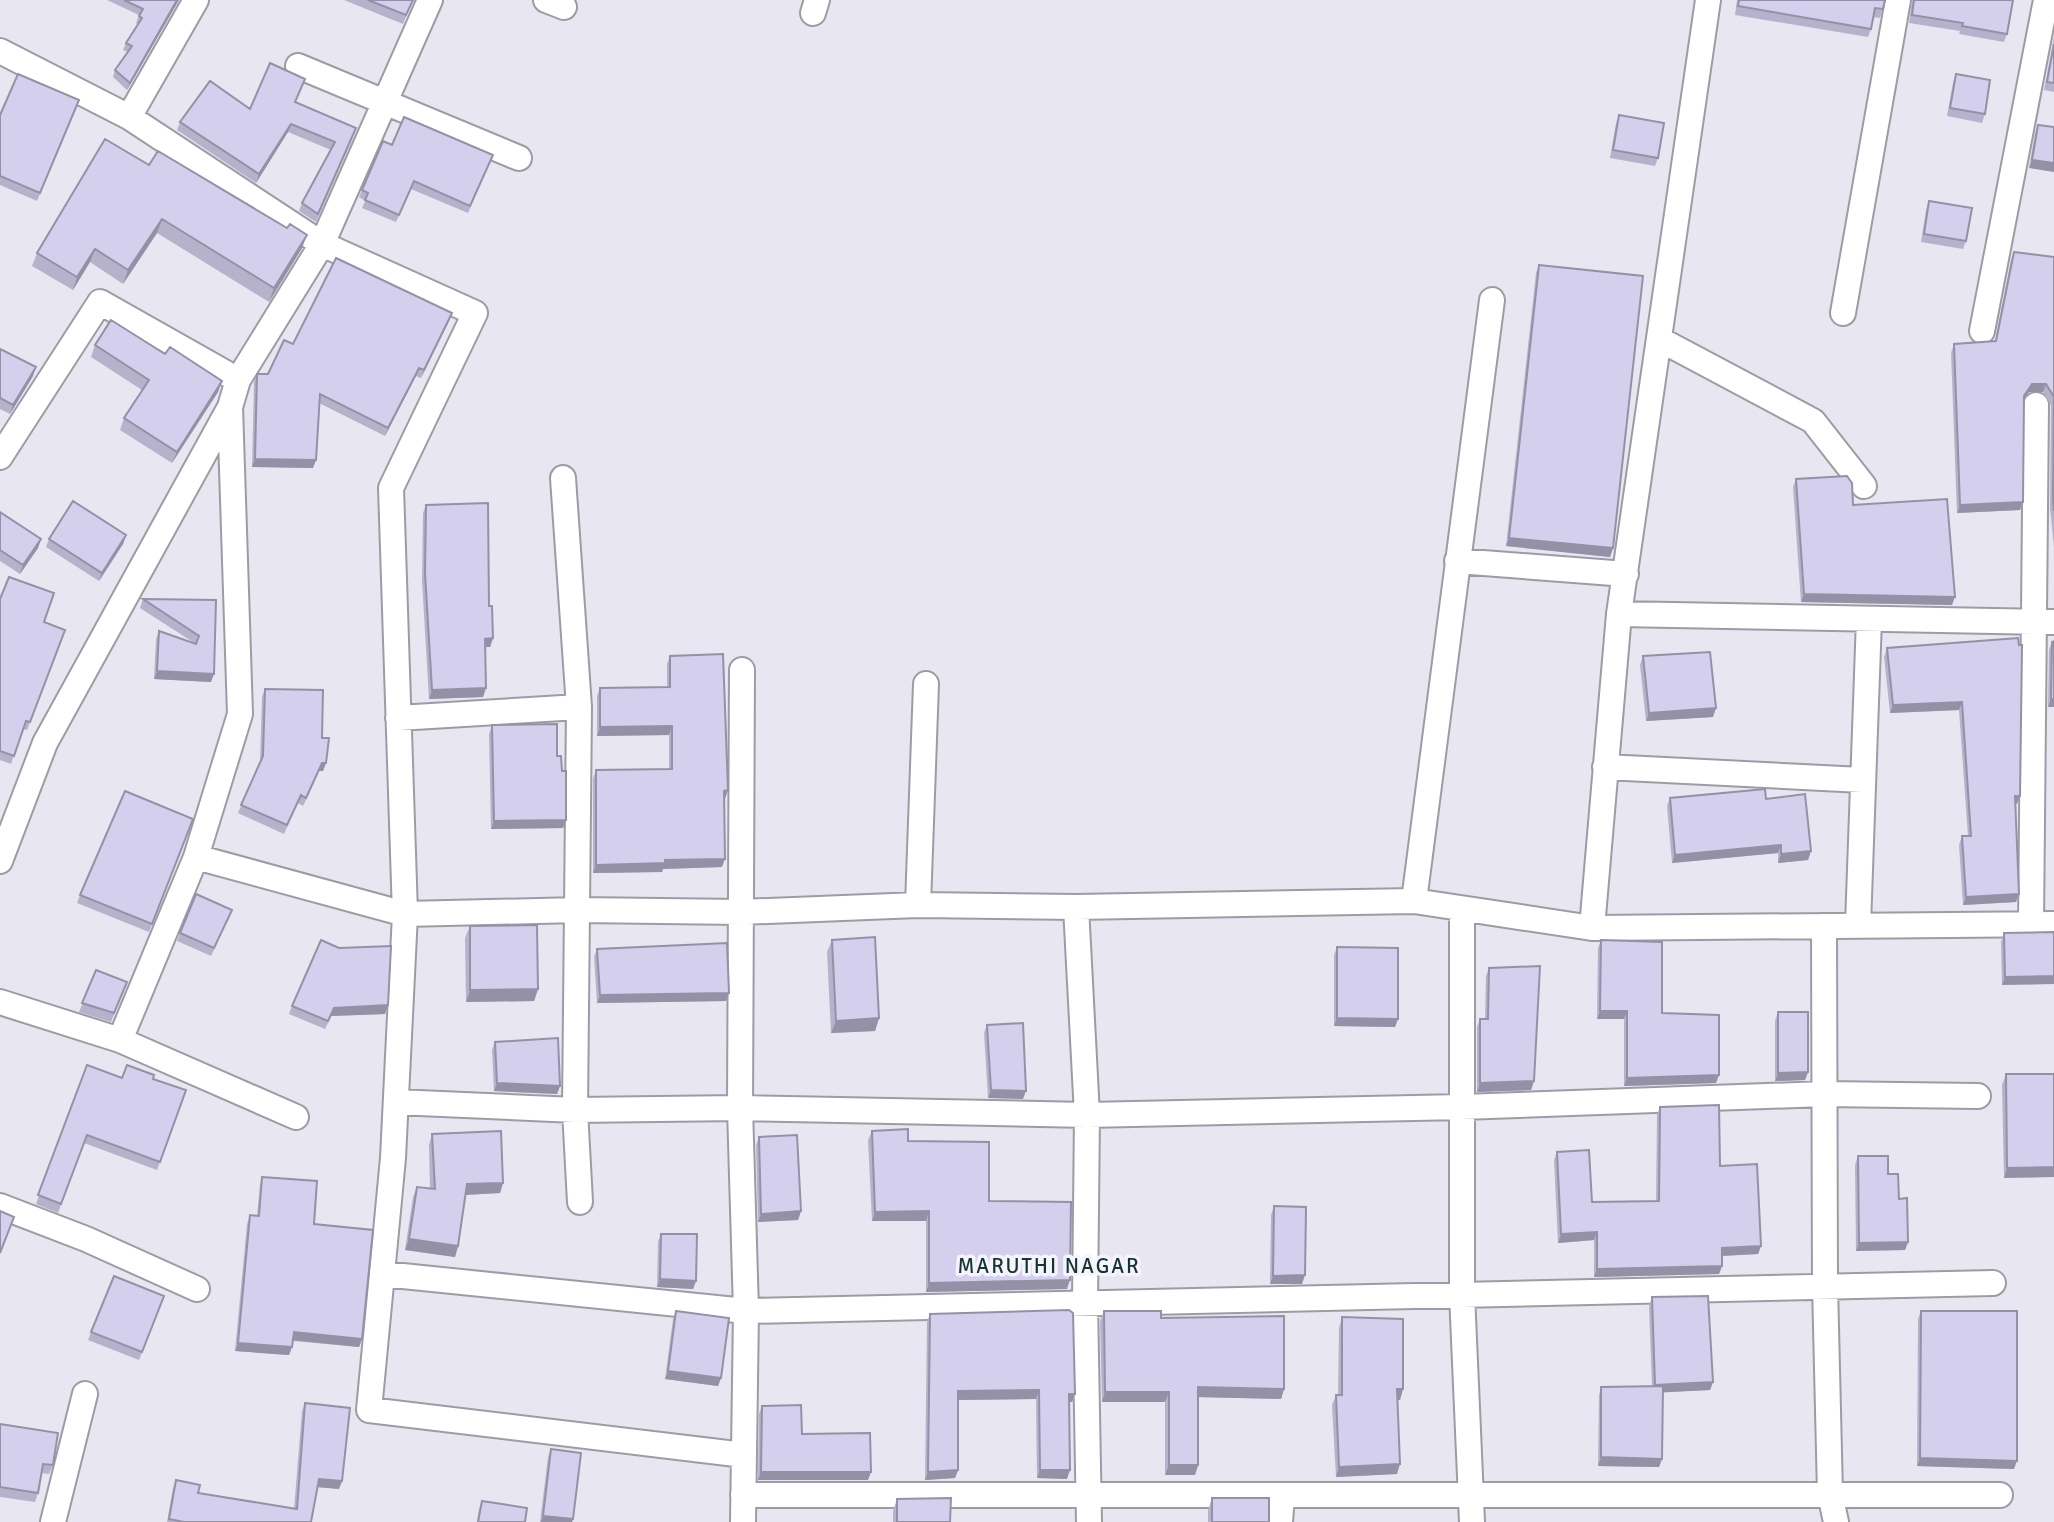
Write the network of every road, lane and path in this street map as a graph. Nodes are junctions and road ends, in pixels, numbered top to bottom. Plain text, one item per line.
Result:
1 (196, 0) edge
2 (430, 0) edge
3 (1708, 0) edge
4 (1898, 0) edge
5 (2046, 0) edge
6 (1, 54) edge
7 (298, 66) dead end
8 (385, 103) junction
9 (130, 117) junction
10 (519, 158) dead end
11 (322, 244) junction
12 (1492, 300) dead end
13 (1843, 313) dead end
14 (1982, 331) dead end
15 (1660, 339) junction
16 (238, 380) junction
17 (2036, 405) dead end
18 (230, 407) junction
19 (0, 457) edge
20 (564, 478) dead end
21 (1864, 486) dead end
22 (1457, 561) junction
23 (1626, 574) junction
24 (1619, 614) junction
25 (1869, 619) junction
26 (2044, 622) edge
27 (742, 670) dead end
28 (926, 684) dead end
29 (579, 707) junction
30 (398, 718) junction
31 (1605, 767) junction
32 (1863, 780) junction
33 (196, 857) junction
34 (0, 861) edge
35 (1414, 901) junction
36 (918, 905) junction
37 (1076, 907) junction
38 (579, 910) junction
39 (1462, 910) junction
40 (740, 912) junction
41 (405, 914) junction
42 (2042, 924) edge
43 (1858, 925) junction
44 (1824, 926) junction
45 (1592, 928) junction
46 (0, 1002) edge
47 (120, 1040) junction
48 (1824, 1094) junction
49 (1978, 1096) dead end
50 (396, 1102) junction
51 (1462, 1107) junction
52 (740, 1108) junction
53 (575, 1110) junction
54 (1087, 1115) junction
55 (296, 1117) dead end
56 (580, 1202) dead end
57 (0, 1206) edge
58 (383, 1273) junction
59 (1993, 1283) dead end
60 (1825, 1285) junction
61 (197, 1289) dead end
62 (1462, 1294) junction
63 (1086, 1303) junction
64 (746, 1311) junction
65 (85, 1394) dead end
66 (744, 1455) junction
67 (1472, 1494) junction
68 (1830, 1494) junction
69 (743, 1495) junction
70 (1089, 1495) junction
71 (1282, 1495) junction
72 (2000, 1495) dead end
73 (53, 1522) edge
74 (743, 1522) edge
75 (1089, 1522) edge
76 (1280, 1522) edge
77 (1472, 1522) edge
78 (1836, 1522) edge

1 - 9 street
2 - 8 street
3 - 15 street
4 - 13 street
5 - 14 street
6 - 9 street
7 - 8 street
8 - 10 street
8 - 11 street
9 - 11 street
11 - 16 street
11 - 30 street
12 - 22 street
15 - 21 street
15 - 23 street
16 - 18 street
16 - 19 street
17 - 26 street
18 - 33 street
18 - 34 street
20 - 29 street
22 - 23 street
22 - 35 street
23 - 24 street
24 - 25 street
24 - 31 street
25 - 26 street
25 - 32 street
26 - 42 street
27 - 40 street
28 - 36 street
29 - 30 street
29 - 38 street
30 - 41 street
31 - 32 street
31 - 45 street
32 - 43 street
33 - 41 street
33 - 47 street
35 - 37 street
35 - 39 street
36 - 37 street
36 - 40 street
37 - 54 street
38 - 40 street
38 - 41 street
38 - 53 street
39 - 45 street
39 - 51 street
40 - 52 street
41 - 50 street
42 - 43 street
43 - 44 street
44 - 45 street
44 - 48 street
46 - 47 street
47 - 55 street
48 - 49 street
48 - 51 street
48 - 60 street
50 - 53 street
50 - 58 street
51 - 54 street
51 - 62 street
52 - 53 street
52 - 54 street
52 - 64 street
53 - 56 street
54 - 63 street
57 - 61 street
58 - 64 street
58 - 66 street
59 - 60 street
60 - 62 street
60 - 68 street
62 - 63 street
62 - 67 street
63 - 64 street
63 - 70 street
64 - 66 street
65 - 73 street
66 - 69 street
67 - 68 street
67 - 71 street
67 - 77 street
68 - 72 street
68 - 78 street
69 - 70 street
69 - 74 street
70 - 71 street
70 - 75 street
71 - 76 street

